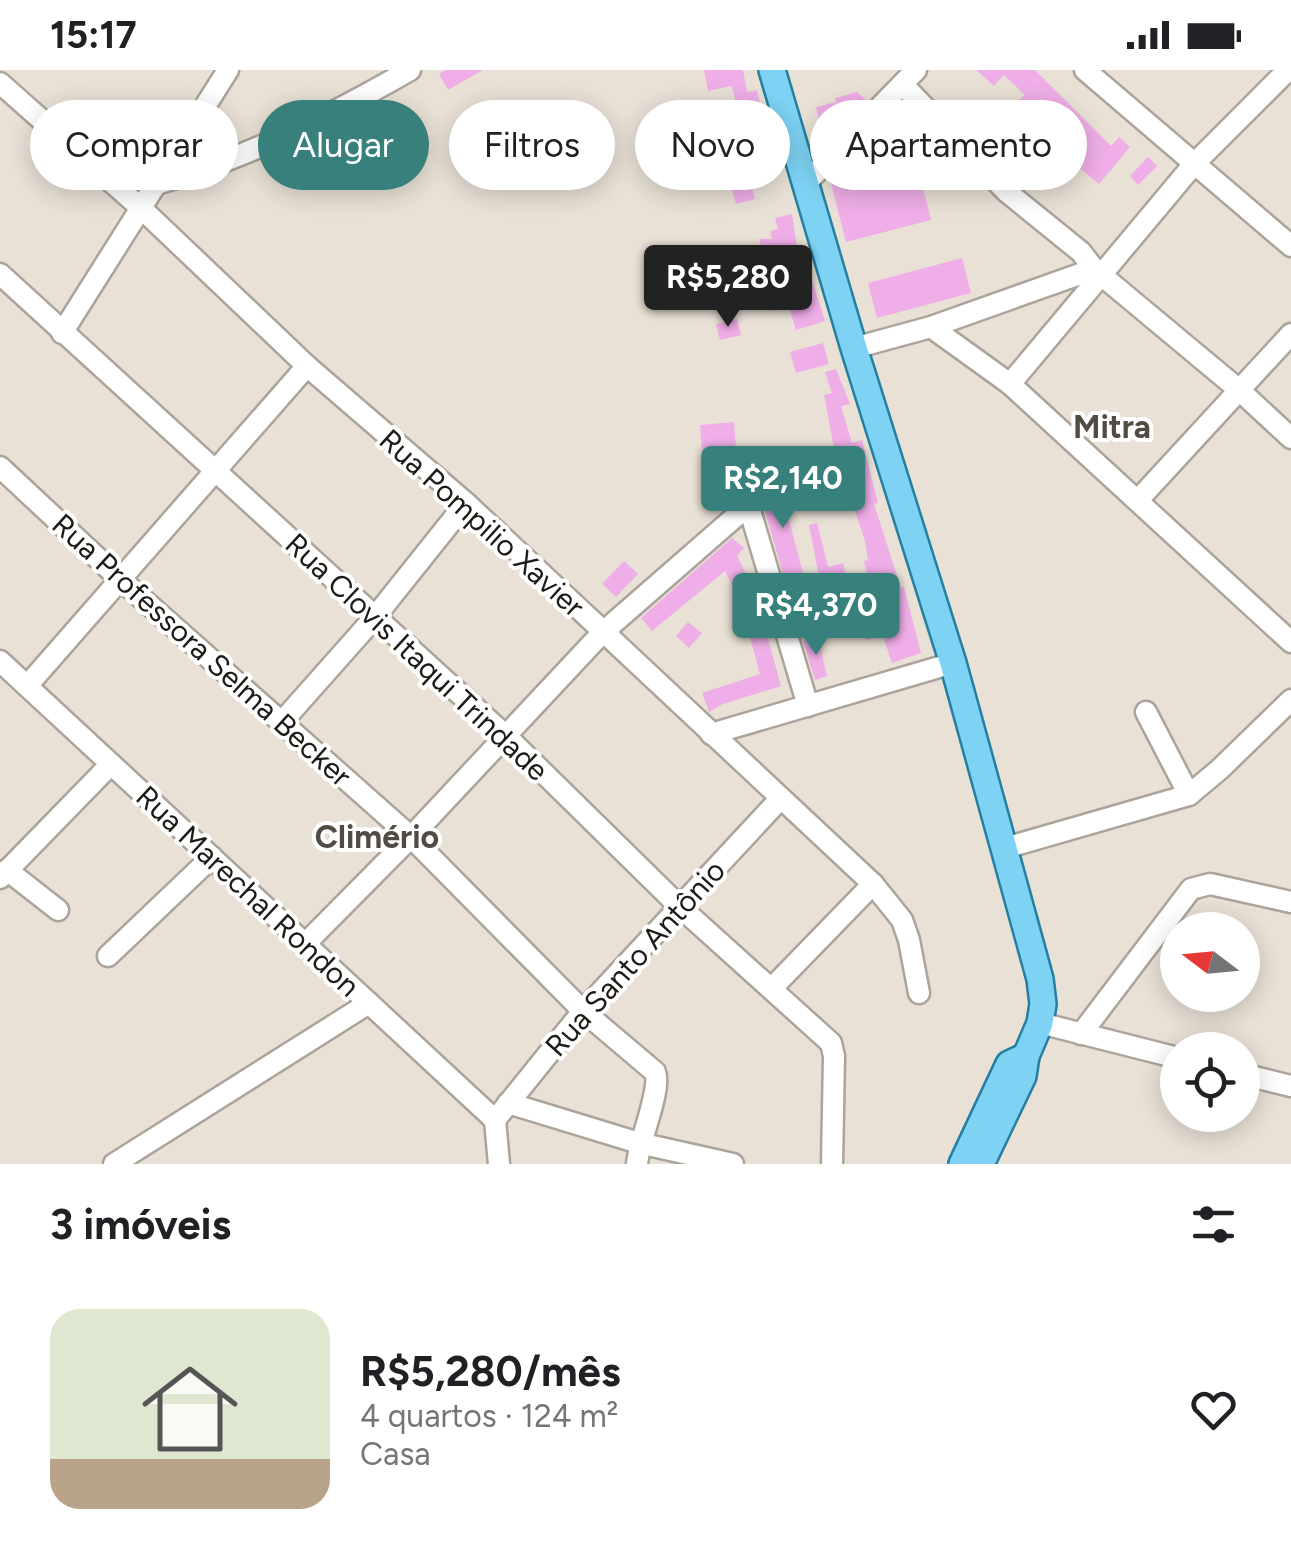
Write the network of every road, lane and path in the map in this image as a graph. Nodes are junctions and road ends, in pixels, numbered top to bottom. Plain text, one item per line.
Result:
1 (228, 70) edge
2 (410, 70) edge
3 (772, 70) edge
4 (1085, 70) edge
5 (1288, 70) edge
6 (909, 78) edge
7 (0, 83) edge
8 (209, 100) edge
9 (238, 154) edge
10 (1194, 164) junction
11 (806, 182) junction
12 (153, 190) edge
13 (142, 209) junction
14 (1291, 246) edge
15 (1097, 272) junction
16 (0, 274) edge
17 (931, 327) junction
18 (62, 333) junction
19 (1291, 334) edge
20 (854, 348) junction
21 (306, 366) junction
22 (1010, 384) junction
23 (1238, 388) junction
24 (1291, 438) edge
25 (735, 460) dead end
26 (0, 467) edge
27 (215, 471) junction
28 (1138, 500) junction
29 (750, 503) junction
30 (466, 504) junction
31 (120, 579) junction
32 (375, 617) junction
33 (602, 633) junction
34 (1291, 642) edge
35 (0, 662) edge
36 (952, 663) junction
37 (26, 686) junction
38 (1291, 700) edge
39 (808, 706) junction
40 (1146, 712) dead end
41 (281, 723) junction
42 (711, 734) junction
43 (507, 737) junction
44 (111, 764) junction
45 (1189, 794) junction
46 (780, 799) junction
47 (411, 838) junction
48 (1005, 848) junction
49 (212, 857) junction
50 (4, 874) edge
51 (872, 884) junction
52 (1291, 902) edge
53 (678, 906) junction
54 (58, 910) dead end
55 (305, 944) junction
56 (108, 956) dead end
57 (772, 988) junction
58 (918, 993) dead end
59 (369, 1003) junction
60 (583, 1011) junction
61 (1040, 1023) junction
62 (1081, 1034) junction
63 (1160, 1054) edge
64 (1026, 1056) junction
65 (1260, 1078) edge
66 (1291, 1086) edge
67 (508, 1103) junction
68 (495, 1120) junction
69 (638, 1154) edge
70 (114, 1164) edge
71 (499, 1164) edge
72 (733, 1164) edge
73 (832, 1164) edge
74 (962, 1164) edge
75 (981, 1164) edge

1 - 8 street
2 - 9 street
3 - 11 main road
4 - 10 street
5 - 10 street
6 - 11 street
6 - 15 street
7 - 13 street, Rua Pompilio Xavier
10 - 14 street
10 - 15 street
11 - 20 main road
12 - 13 street
13 - 18 street
13 - 21 street, Rua Pompilio Xavier
15 - 17 street
15 - 22 street
15 - 23 street
16 - 18 street, Rua Clovis Itaqui Trindade
17 - 20 street
17 - 22 street
18 - 27 street, Rua Clovis Itaqui Trindade
19 - 23 street
20 - 36 main road
21 - 27 street
21 - 30 street, Rua Pompilio Xavier
22 - 28 street
23 - 24 street
23 - 28 street
25 - 29 street
26 - 31 street, Rua Professora Selma Becker
27 - 31 street
27 - 32 street, Rua Clovis Itaqui Trindade
28 - 34 street
29 - 33 street
29 - 39 street
30 - 32 street
30 - 33 street, Rua Pompilio Xavier
31 - 37 street
31 - 41 street, Rua Professora Selma Becker
32 - 41 street
32 - 43 street, Rua Clovis Itaqui Trindade
33 - 42 street, Rua Pompilio Xavier
33 - 43 street
35 - 37 street, Rua Marechal Rondon
36 - 39 street
36 - 48 main road
37 - 44 street, Rua Marechal Rondon
38 - 45 street
39 - 42 street
40 - 45 street
41 - 47 street, Rua Professora Selma Becker
42 - 46 street, Rua Pompilio Xavier
43 - 47 street
43 - 53 street, Rua Clovis Itaqui Trindade
44 - 49 street, Rua Marechal Rondon
44 - 50 street
45 - 48 street
46 - 51 street, Rua Pompilio Xavier
46 - 53 street, Rua Santo Antônio
47 - 55 street
47 - 60 street, Rua Professora Selma Becker
48 - 61 main road
49 - 55 street, Rua Marechal Rondon
49 - 56 street
50 - 54 street
51 - 57 street
51 - 58 street, Rua Pompilio Xavier
52 - 62 street
53 - 57 street, Rua Clovis Itaqui Trindade
53 - 60 street, Rua Santo Antônio
55 - 59 street, Rua Marechal Rondon
57 - 73 street, Rua Clovis Itaqui Trindade
59 - 68 street, Rua Marechal Rondon
59 - 70 street
60 - 67 street, Rua Santo Antônio
60 - 69 street, Rua Professora Selma Becker
61 - 62 street
61 - 64 main road
62 - 63 street
64 - 74 main road
64 - 75 main road
65 - 66 street
67 - 68 street, Rua Santo Antônio
67 - 69 street
68 - 71 street
69 - 72 street

